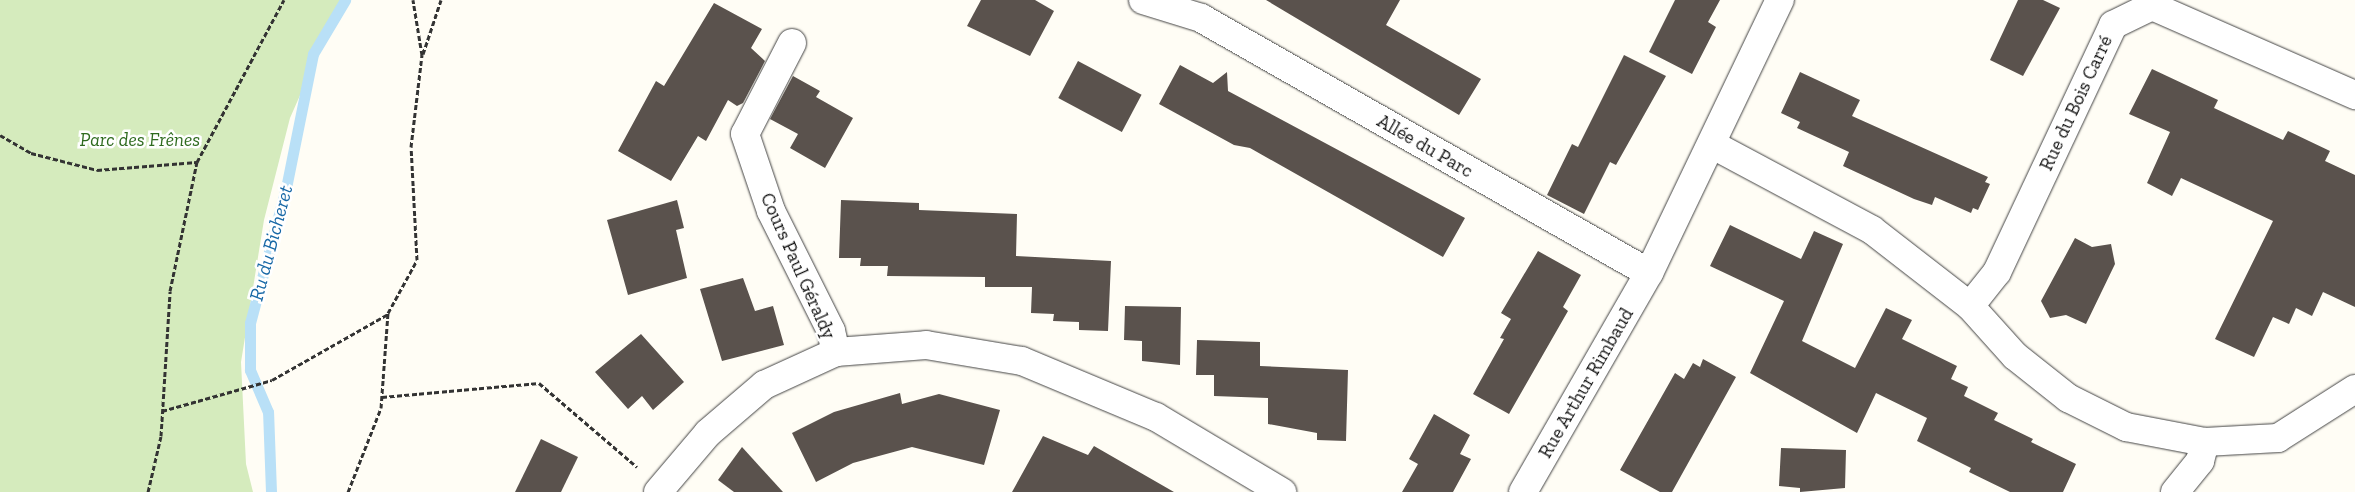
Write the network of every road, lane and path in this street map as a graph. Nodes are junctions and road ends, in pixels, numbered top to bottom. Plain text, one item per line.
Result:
1 (284, 0) edge
2 (413, 0) edge
3 (441, 0) edge
4 (1780, 0) edge
5 (1148, 1) edge
6 (792, 43) dead end
7 (422, 56) junction
8 (2355, 94) edge
9 (0, 135) edge
10 (1713, 145) junction
11 (197, 162) junction
12 (1649, 273) junction
13 (1970, 306) junction
14 (388, 313) junction
15 (836, 352) junction
16 (270, 381) junction
17 (2355, 390) edge
18 (240, 392) dead end
19 (382, 398) junction
20 (162, 412) junction
21 (2205, 442) junction
22 (659, 489) edge
23 (148, 492) edge
24 (348, 492) edge
25 (1282, 492) edge
26 (1523, 492) edge
27 (2175, 492) edge

1 - 11 path
2 - 7 path
3 - 7 path
4 - 10 street, Rue Arthur Rimbaud
5 - 12 street, Allée du Parc
6 - 15 street, Cours Paul Géraldy
7 - 14 path
8 - 13 street, Rue du Bois Carré
9 - 11 path
10 - 12 street, Rue Arthur Rimbaud
10 - 13 street
11 - 20 path
12 - 26 street, Rue Arthur Rimbaud
13 - 21 street
14 - 16 path
14 - 19 path
15 - 22 street
15 - 25 street
16 - 18 path
16 - 20 path
17 - 21 street
19 - 22 path
19 - 24 path
20 - 23 path
21 - 27 street

